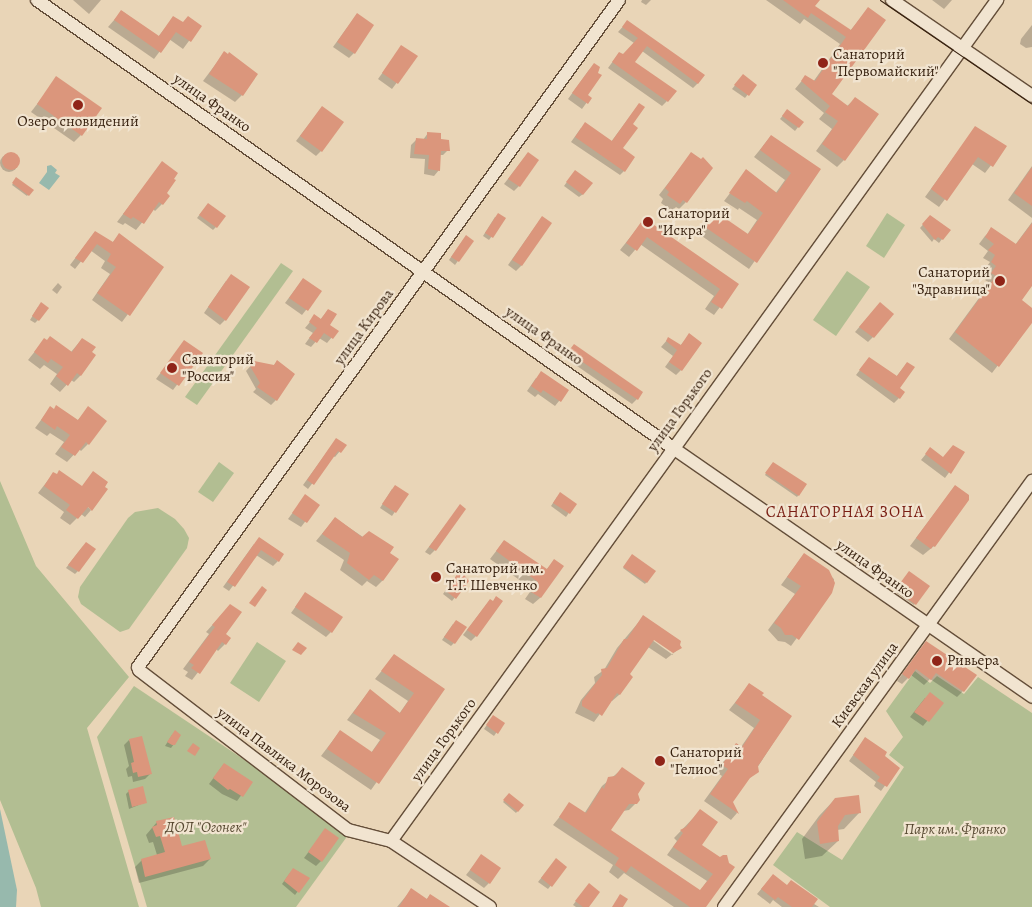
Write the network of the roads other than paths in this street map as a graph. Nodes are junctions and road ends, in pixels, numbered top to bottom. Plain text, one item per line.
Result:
1 (37, 0) edge
2 (619, 0) edge
3 (892, 0) edge
4 (997, 0) edge
5 (963, 48) junction
6 (1032, 96) edge
7 (424, 271) junction
8 (673, 448) junction
9 (1032, 481) edge
10 (928, 626) junction
11 (142, 672) joint
12 (1032, 697) edge
13 (391, 841) junction
14 (490, 907) edge
15 (724, 907) edge

1 - 7 street, улица Франко
2 - 7 street, улица Кирова
3 - 5 street
4 - 5 street, улица Горького
5 - 6 street
5 - 8 street, улица Горького
7 - 8 street, улица Франко
7 - 11 street, улица Кирова
8 - 10 street, улица Франко
8 - 13 street, улица Горького
9 - 10 street, Киевская улица
10 - 12 street, улица Франко
10 - 15 street, Киевская улица
11 - 13 street, улица Павлика Морозова
13 - 14 street, улица Павлика Морозова

